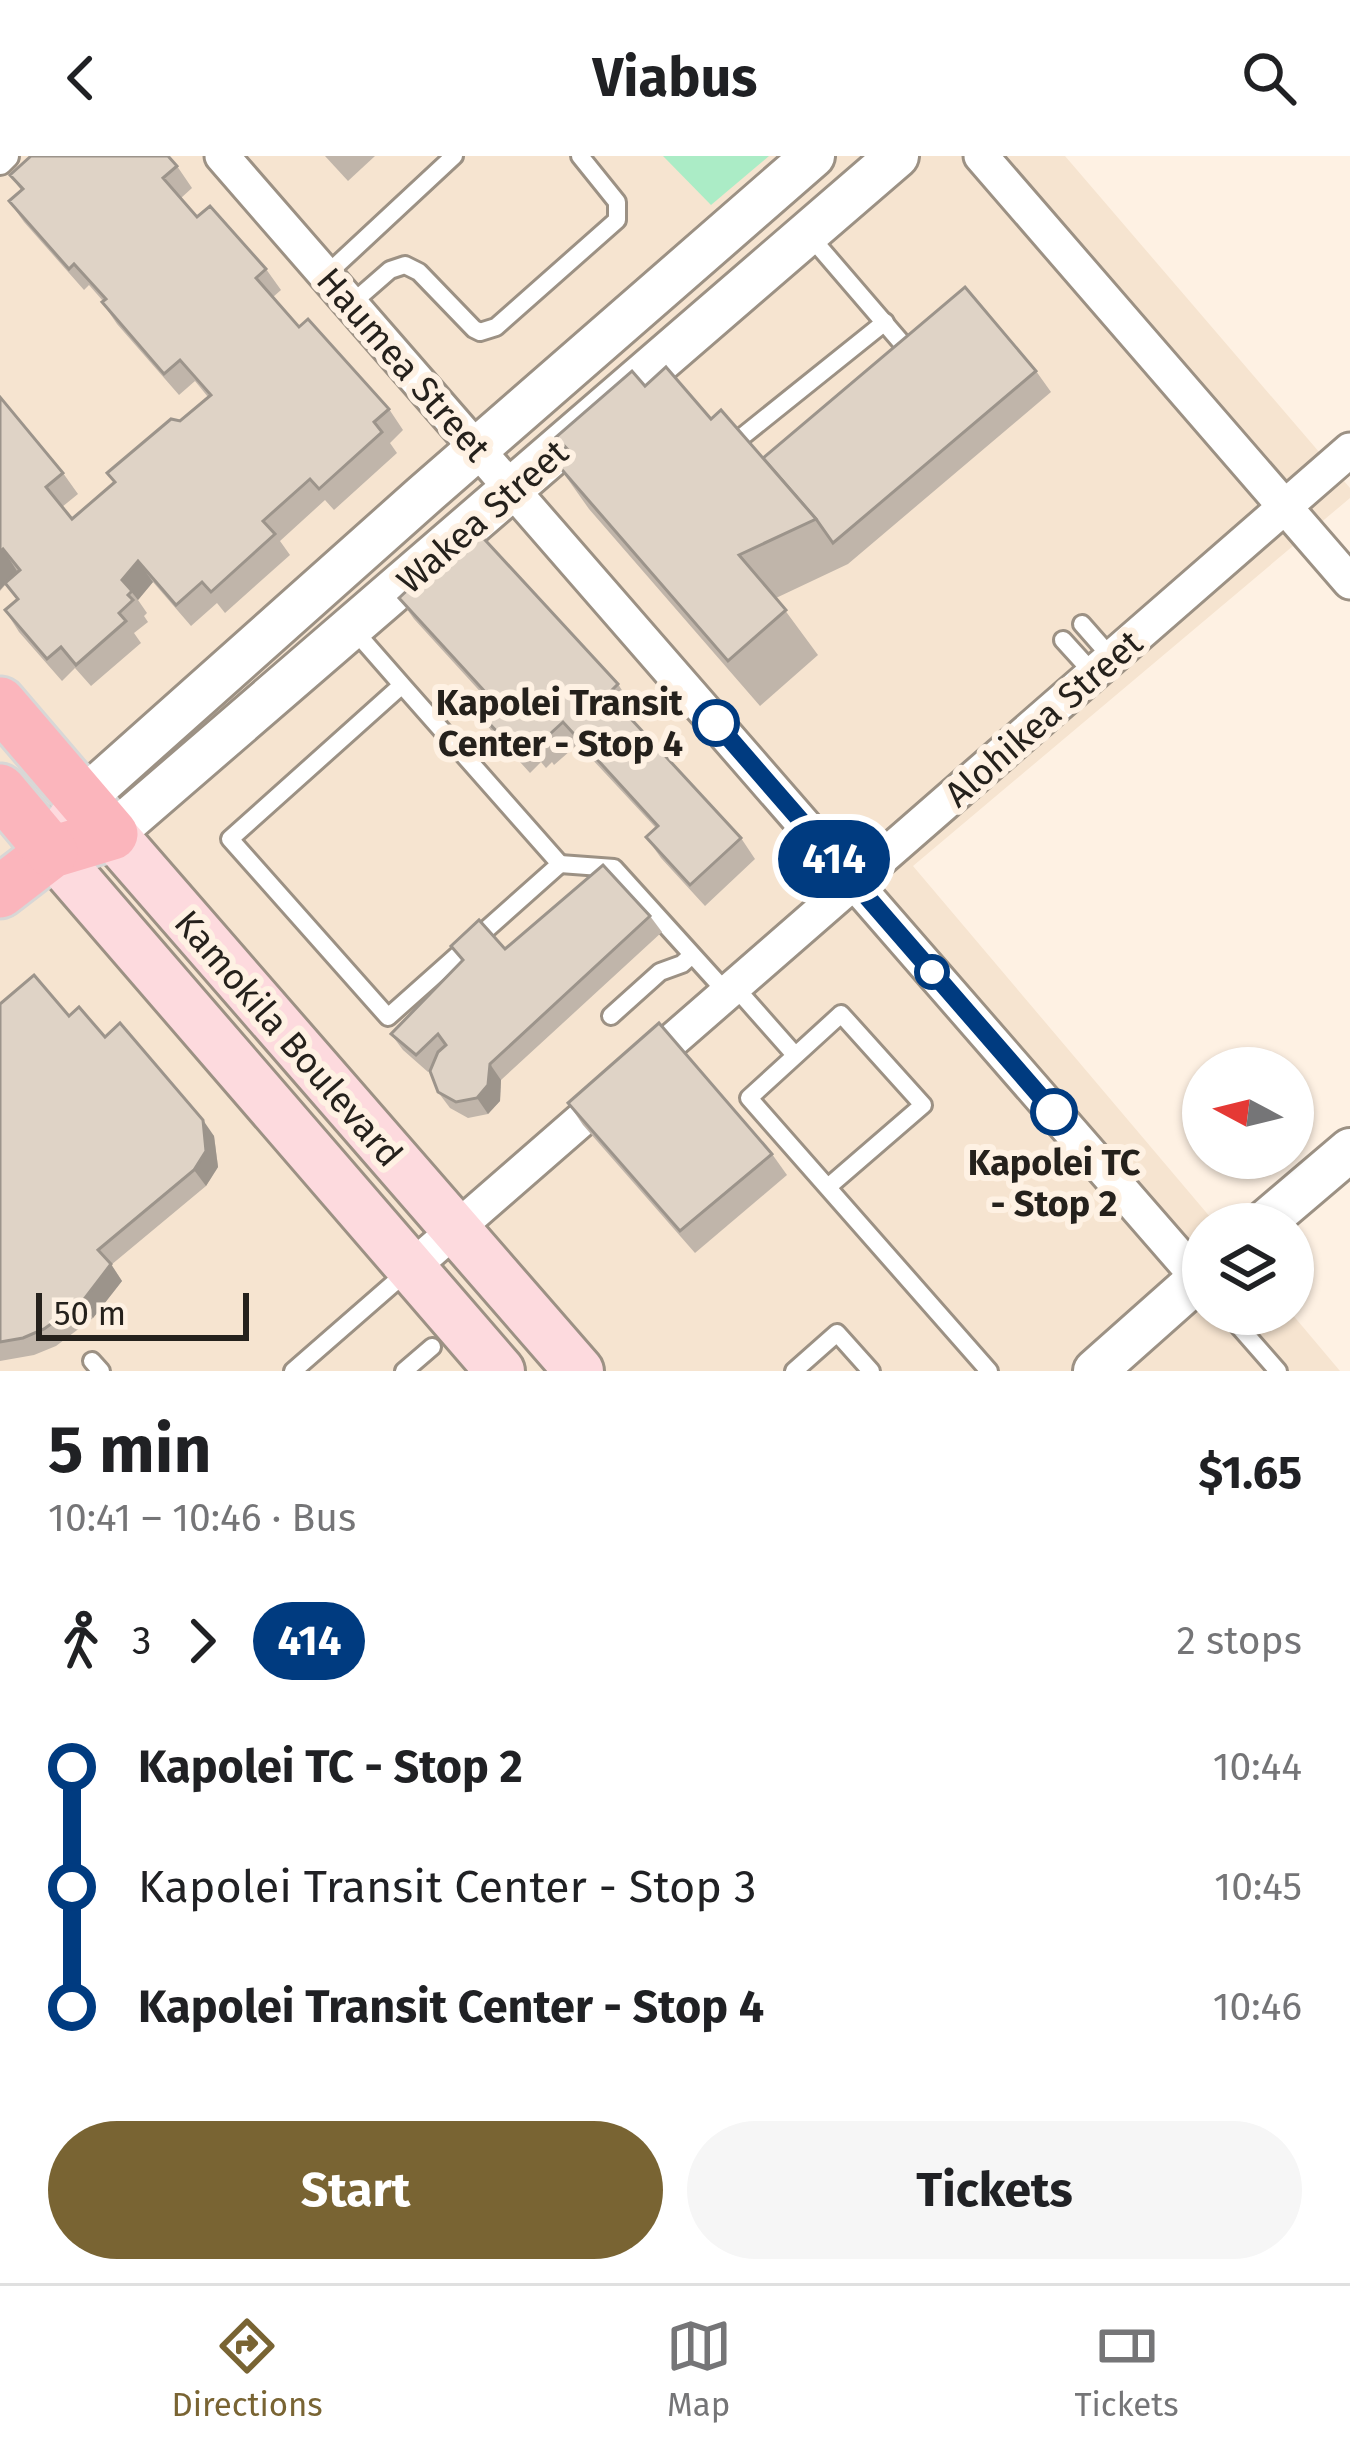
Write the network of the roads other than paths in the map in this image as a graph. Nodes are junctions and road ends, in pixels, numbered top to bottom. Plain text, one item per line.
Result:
1 (223, 156) edge
2 (454, 156) edge
3 (580, 156) edge
4 (813, 156) edge
5 (897, 156) edge
6 (981, 156) edge
7 (808, 234) junction
8 (326, 274) junction
9 (351, 304) junction
10 (885, 322) junction
11 (917, 361) edge
12 (477, 448) junction
13 (728, 448) edge
14 (1350, 450) edge
15 (512, 489) junction
16 (1285, 507) junction
17 (1350, 582) edge
18 (1082, 624) dead end
19 (352, 629) junction
20 (1063, 640) dead end
21 (1102, 665) junction
22 (402, 685) junction
23 (0, 703) edge
24 (0, 790) edge
25 (98, 817) junction
26 (52, 852) junction
27 (560, 864) junction
28 (855, 884) junction
29 (0, 892) edge
30 (692, 955) junction
31 (730, 990) junction
32 (611, 1016) dead end
33 (795, 1054) junction
34 (1350, 1150) edge
35 (828, 1187) junction
36 (1288, 1203) edge
37 (454, 1228) junction
38 (1182, 1256) edge
39 (410, 1269) junction
40 (1182, 1296) edge
41 (1246, 1335) edge
42 (432, 1347) dead end
43 (293, 1371) edge
44 (404, 1371) edge
45 (500, 1371) edge
46 (579, 1371) edge
47 (794, 1371) edge
48 (871, 1371) edge
49 (989, 1371) edge
50 (1095, 1371) edge
51 (1278, 1371) edge

1 - 8 street, Haumea Street
2 - 8 lane
3 - 9 lane
4 - 12 street, Wakea Street
5 - 7 street, Wakea Street
6 - 16 street
7 - 10 lane
7 - 15 street, Wakea Street
8 - 9 street, Haumea Street
9 - 12 street, Haumea Street
10 - 11 lane
10 - 13 lane
12 - 15 street, Haumea Street
12 - 25 street, Wakea Street
14 - 16 street, Alohikea Street
15 - 19 street, Wakea Street
15 - 28 street, Haumea Street
16 - 17 street
16 - 21 street, Alohikea Street
18 - 21 lane
19 - 22 lane
19 - 25 street, Wakea Street
20 - 21 lane
21 - 28 street, Alohikea Street
22 - 27 lane
22 - 27 lane
23 - 25 main road, Kamokila Boulevard
24 - 26 main road, Kamokila Boulevard
25 - 26 main road, Wakea Street
25 - 37 main road, Kamokila Boulevard
26 - 29 main road, Wakea Street
26 - 39 main road, Kamokila Boulevard
27 - 30 lane
28 - 31 street, Alohikea Street
28 - 38 street, Haumea Street
30 - 31 lane
30 - 32 lane
31 - 33 lane
31 - 37 street, Alohikea Street
33 - 35 lane
33 - 35 lane
34 - 36 street
35 - 49 lane
37 - 39 street, Alohikea Street
37 - 46 main road, Kamokila Boulevard
39 - 43 lane
39 - 45 main road, Kamokila Boulevard
40 - 50 street
41 - 51 lane
42 - 44 lane
47 - 48 lane

